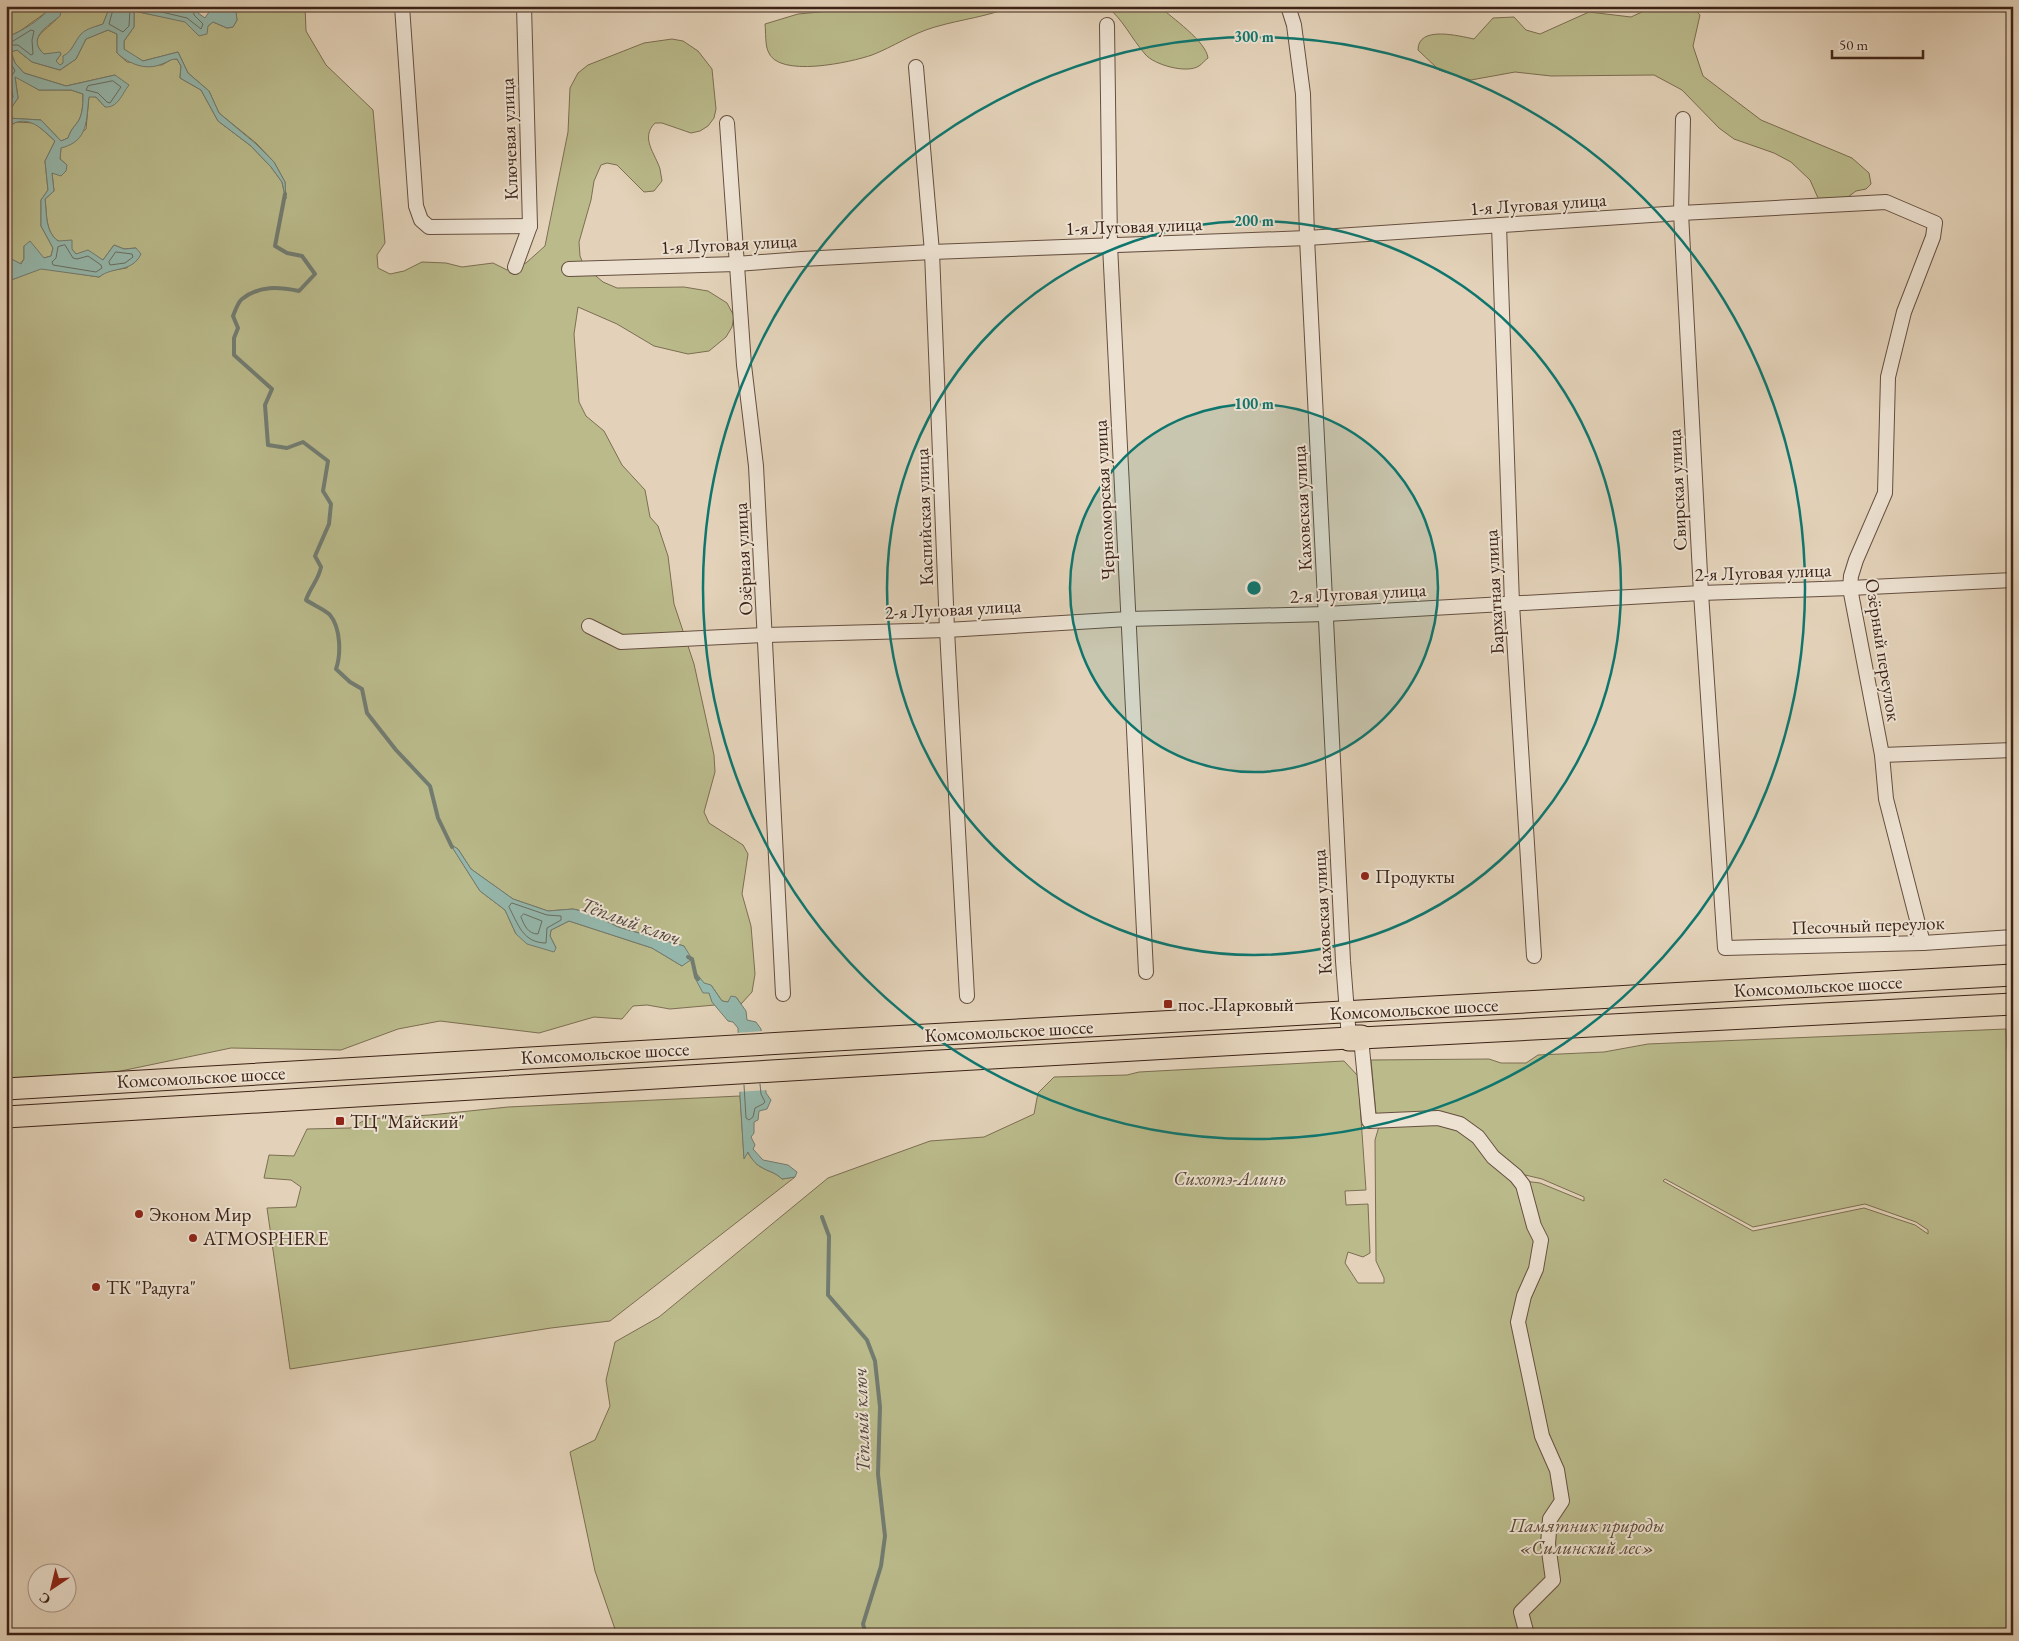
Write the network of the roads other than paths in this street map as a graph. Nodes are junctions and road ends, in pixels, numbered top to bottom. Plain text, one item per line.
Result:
1 (402, 6) edge
2 (524, 6) edge
3 (1288, 6) edge
4 (1107, 25) dead end
5 (916, 67) dead end
6 (1683, 119) dead end
7 (727, 123) dead end
8 (1681, 213) junction
9 (1935, 223) joint
10 (530, 226) junction
11 (1499, 226) junction
12 (1307, 238) junction
13 (1110, 245) junction
14 (932, 252) junction
15 (736, 264) junction
16 (515, 267) dead end
17 (570, 269) dead end
18 (2013, 580) edge
19 (1850, 588) junction
20 (1701, 593) junction
21 (1512, 604) junction
22 (1326, 614) junction
23 (1128, 619) junction
24 (589, 626) dead end
25 (947, 630) junction
26 (766, 635) junction
27 (2013, 750) edge
28 (1882, 755) junction
29 (2013, 937) edge
30 (1923, 943) junction
31 (1724, 948) joint
32 (1534, 956) dead end
33 (1146, 972) dead end
34 (2013, 975) edge
35 (966, 989) dead end
36 (783, 994) dead end
37 (2013, 1004) edge
38 (1346, 1007) junction
39 (1355, 1038) junction
40 (6, 1089) edge
41 (6, 1117) edge
42 (1526, 1635) edge

1 - 10 street
2 - 10 street, Ключевая улица
3 - 12 street, Каховская улица
4 - 13 street, Черноморская улица
5 - 14 street, Каспийская улица
6 - 8 street, Свирская улица
7 - 15 street, Озёрная улица
8 - 9 street, 1-я Луговая улица
8 - 11 street, 1-я Луговая улица
8 - 20 street, Свирская улица
9 - 19 street, Озёрный переулок
10 - 16 street, Ключевая улица
11 - 12 street, 1-я Луговая улица
11 - 21 street, Бархатная улица
12 - 13 street, 1-я Луговая улица
12 - 22 street, Каховская улица
13 - 14 street, 1-я Луговая улица
13 - 23 street, Черноморская улица
14 - 15 street, 1-я Луговая улица
14 - 25 street, Каспийская улица
15 - 17 street, 1-я Луговая улица
15 - 26 street, Озёрная улица
18 - 19 street, 2-я Луговая улица
19 - 20 street, 2-я Луговая улица
19 - 28 street, Озёрный переулок
20 - 21 street, 2-я Луговая улица
20 - 31 street, Свирская улица
21 - 22 street, 2-я Луговая улица
21 - 32 street, Бархатная улица
22 - 23 street, 2-я Луговая улица
22 - 38 street, Каховская улица
23 - 25 street, 2-я Луговая улица
23 - 33 street, Черноморская улица
24 - 26 street, 2-я Луговая улица
25 - 26 street, 2-я Луговая улица
25 - 35 street, Каспийская улица
26 - 36 street, Озёрная улица
27 - 28 street
28 - 30 street, Озёрный переулок
29 - 30 street, Песочный переулок
30 - 31 street, Песочный переулок
34 - 38 main road, Комсомольское шоссе
37 - 39 main road, Комсомольское шоссе
38 - 39 street, Каховская улица
38 - 40 main road, Комсомольское шоссе
39 - 41 main road, Комсомольское шоссе
39 - 42 street, Каховская улица

